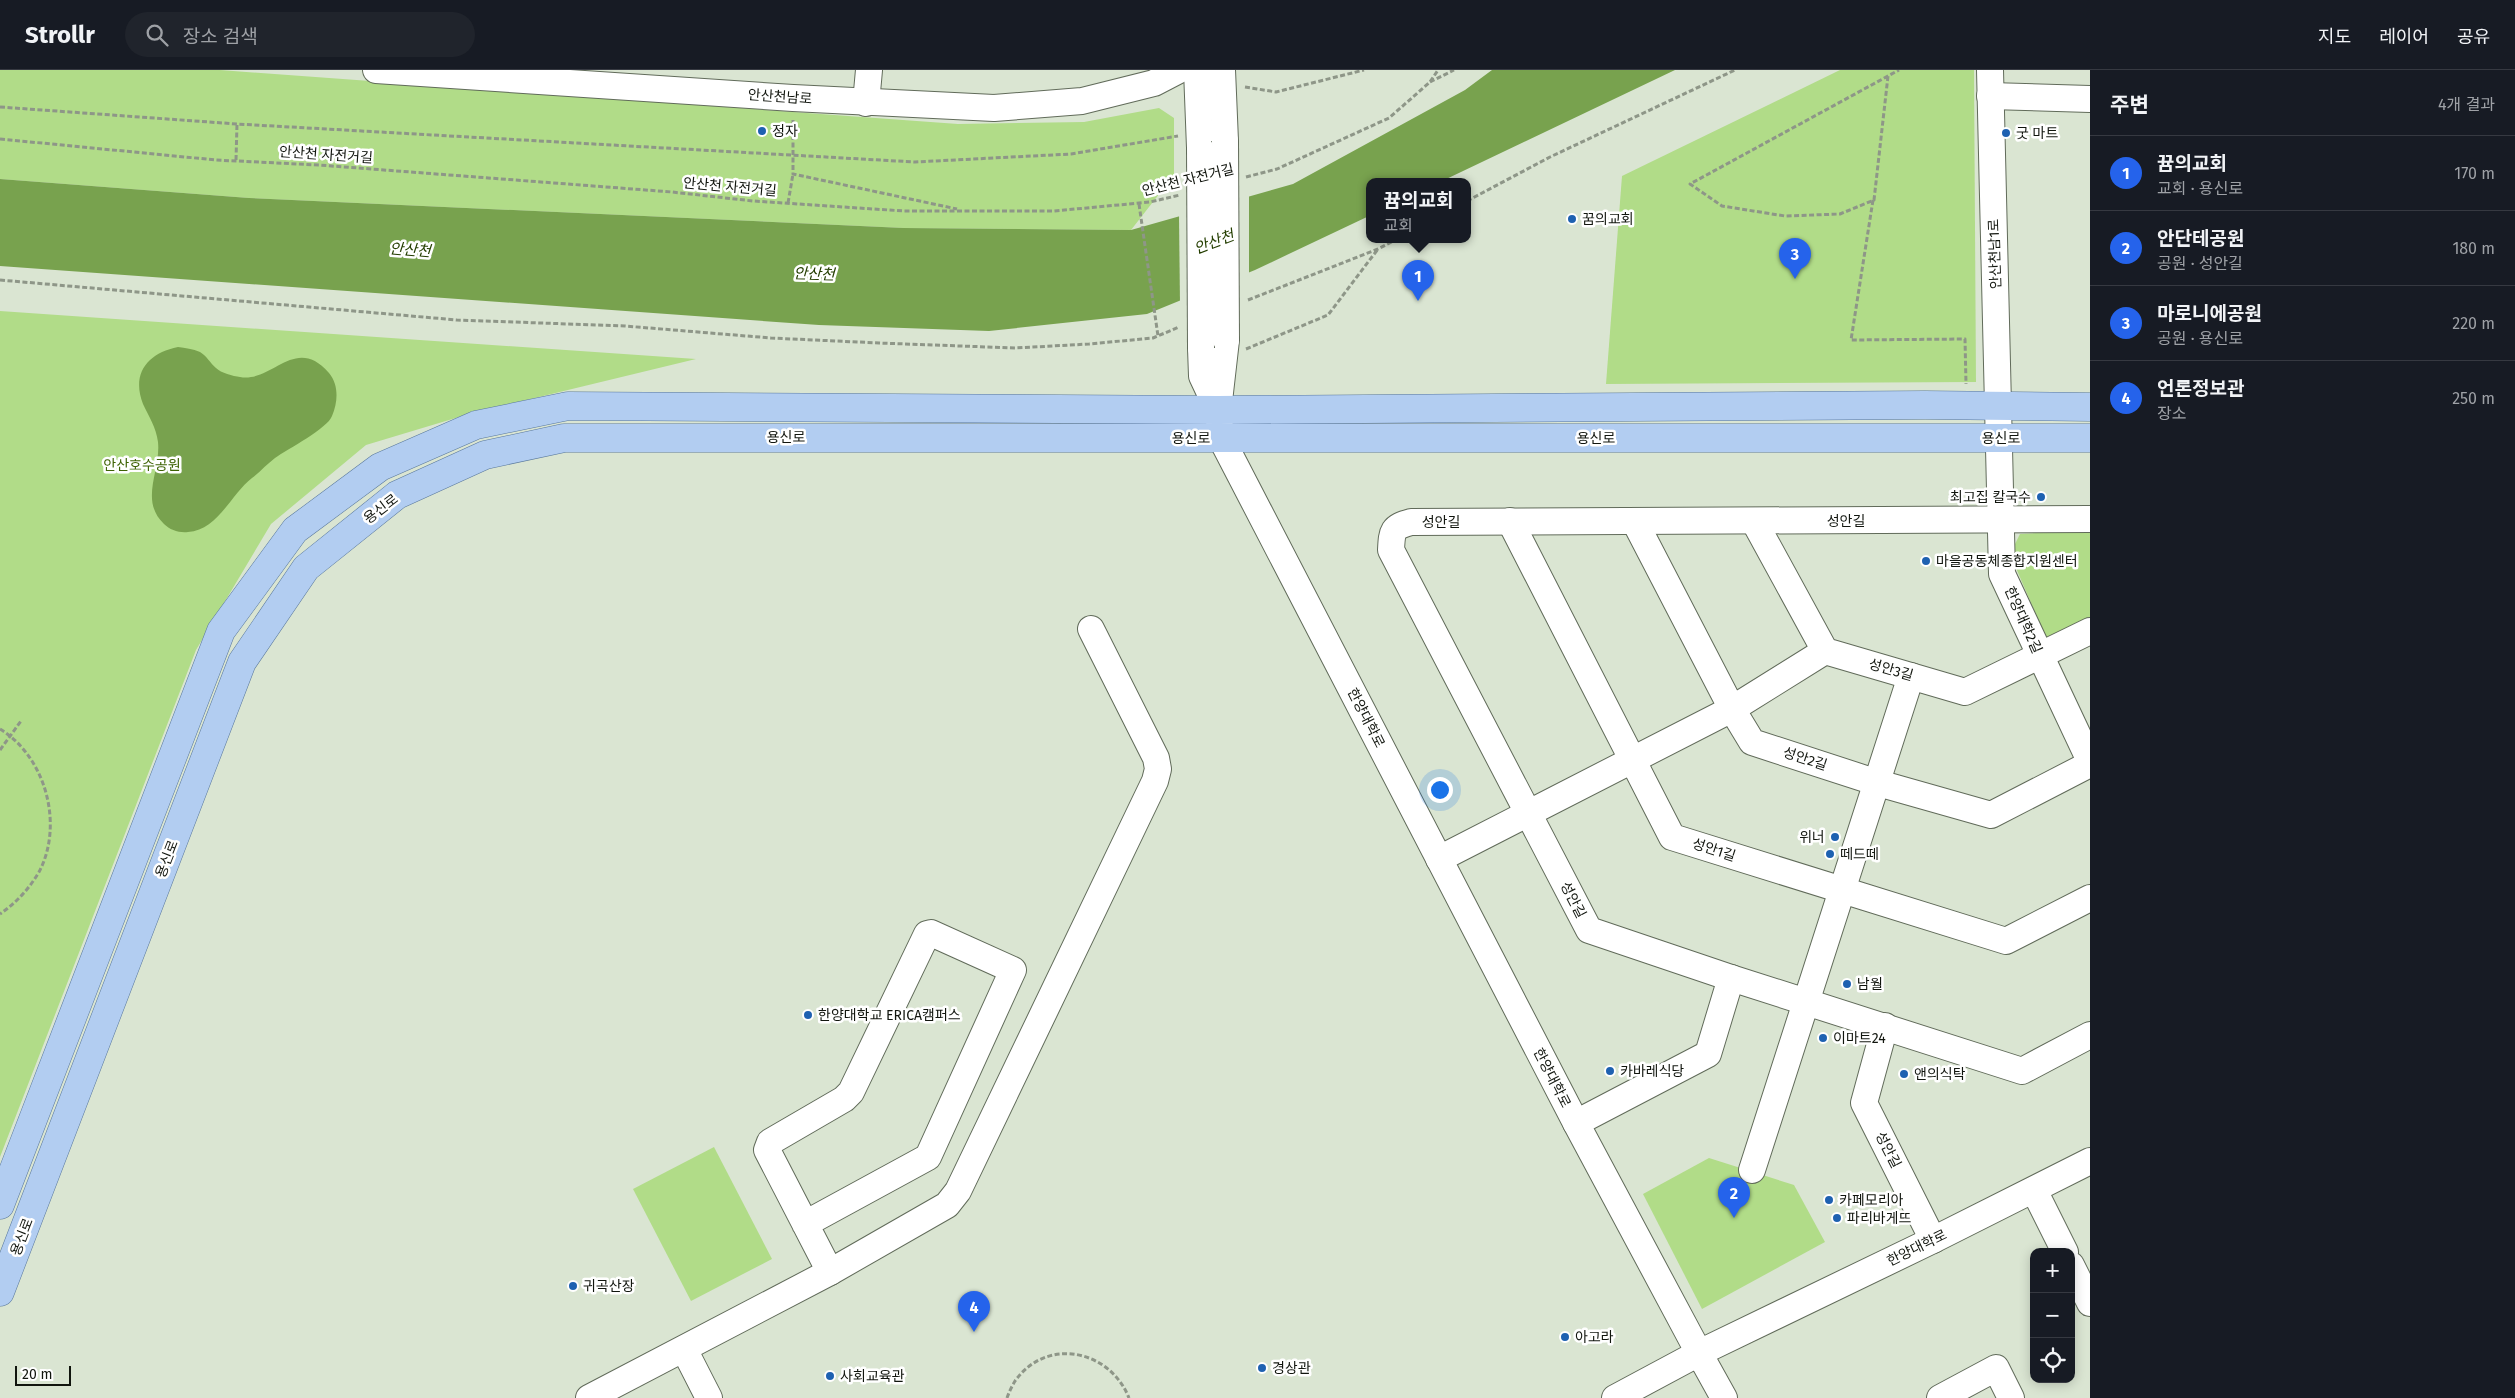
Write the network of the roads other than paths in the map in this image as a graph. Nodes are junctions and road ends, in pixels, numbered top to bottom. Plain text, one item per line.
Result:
1 (376, 70) edge
2 (634, 70) edge
3 (1148, 70) edge
4 (1179, 70) edge
5 (1197, 70) edge
6 (1990, 70) edge
7 (1222, 77) edge
8 (867, 87) edge
9 (1990, 96) junction
10 (2090, 99) edge
11 (1999, 406) junction
12 (2090, 407) edge
13 (1218, 410) junction
14 (1220, 438) junction
15 (1999, 438) junction
16 (2090, 438) edge
17 (2090, 519) edge
18 (1510, 521) junction
19 (1754, 521) junction
20 (1999, 521) junction
21 (1635, 522) junction
22 (1091, 629) dead end
23 (2090, 631) edge
24 (1824, 651) junction
25 (2040, 657) junction
26 (1911, 676) junction
27 (1732, 709) junction
28 (1633, 761) junction
29 (2090, 762) edge
30 (1878, 783) junction
31 (1528, 814) junction
32 (1439, 859) junction
33 (1843, 891) junction
34 (2090, 898) edge
35 (1731, 978) junction
36 (1808, 1002) junction
37 (1885, 1026) junction
38 (2090, 1035) edge
39 (1576, 1123) junction
40 (2090, 1161) edge
41 (1752, 1170) dead end
42 (2034, 1190) junction
43 (0, 1205) edge
44 (805, 1224) junction
45 (1933, 1240) junction
46 (2063, 1248) edge
47 (830, 1272) junction
48 (2075, 1273) edge
49 (0, 1292) edge
50 (2090, 1303) edge
51 (684, 1349) junction
52 (1699, 1354) junction
53 (589, 1398) edge
54 (709, 1398) edge
55 (1614, 1398) edge
56 (1724, 1398) edge
57 (1940, 1398) edge
58 (2011, 1398) edge

1 - 8 street, 안산천남로
2 - 8 street, 안산천남로
3 - 8 street, 안산천남로
4 - 8 street, 안산천남로
5 - 13 street, 한양대학로, bridge
6 - 9 street, 안산천남1로
7 - 13 street, 한양대학로, bridge
9 - 10 street
9 - 11 street, 안산천남1로
11 - 12 main road, 용신로
11 - 13 main road, 용신로
11 - 15 street, 안산천남1로
13 - 14 street, 한양대학로
13 - 43 main road, 용신로
14 - 15 main road, 용신로
14 - 32 street, 한양대학로
14 - 49 main road, 용신로
15 - 16 main road, 용신로
15 - 20 street, 한양대학2길
17 - 20 street, 성안길
18 - 21 street, 성안길
18 - 28 street, 성안1길
18 - 31 street, 성안길
19 - 20 street, 성안길
19 - 21 street, 성안길
19 - 24 street
20 - 25 street, 한양대학2길
21 - 27 street, 성안2길
22 - 47 street
23 - 25 street, 성안3길
24 - 26 street, 성안3길
24 - 27 street
25 - 26 street, 성안3길
25 - 29 street, 한양대학2길
26 - 30 street
27 - 28 street
27 - 30 street, 성안2길
28 - 31 street
28 - 33 street, 성안1길
29 - 30 street, 성안2길
30 - 33 street
31 - 32 street
31 - 35 street, 성안길
32 - 39 street, 한양대학로
33 - 34 street, 성안1길
33 - 36 street
35 - 36 street, 성안길
35 - 39 street
36 - 37 street, 성안길
36 - 41 street
37 - 38 street, 성안길
37 - 45 street, 성안길
39 - 52 street, 한양대학로
40 - 42 street, 한양대학로
42 - 45 street, 한양대학로
42 - 46 street
44 - 44 street
44 - 47 street
45 - 52 street, 한양대학로
47 - 51 street
48 - 50 street
51 - 53 street
51 - 54 street
52 - 55 street
52 - 56 street
57 - 58 street

